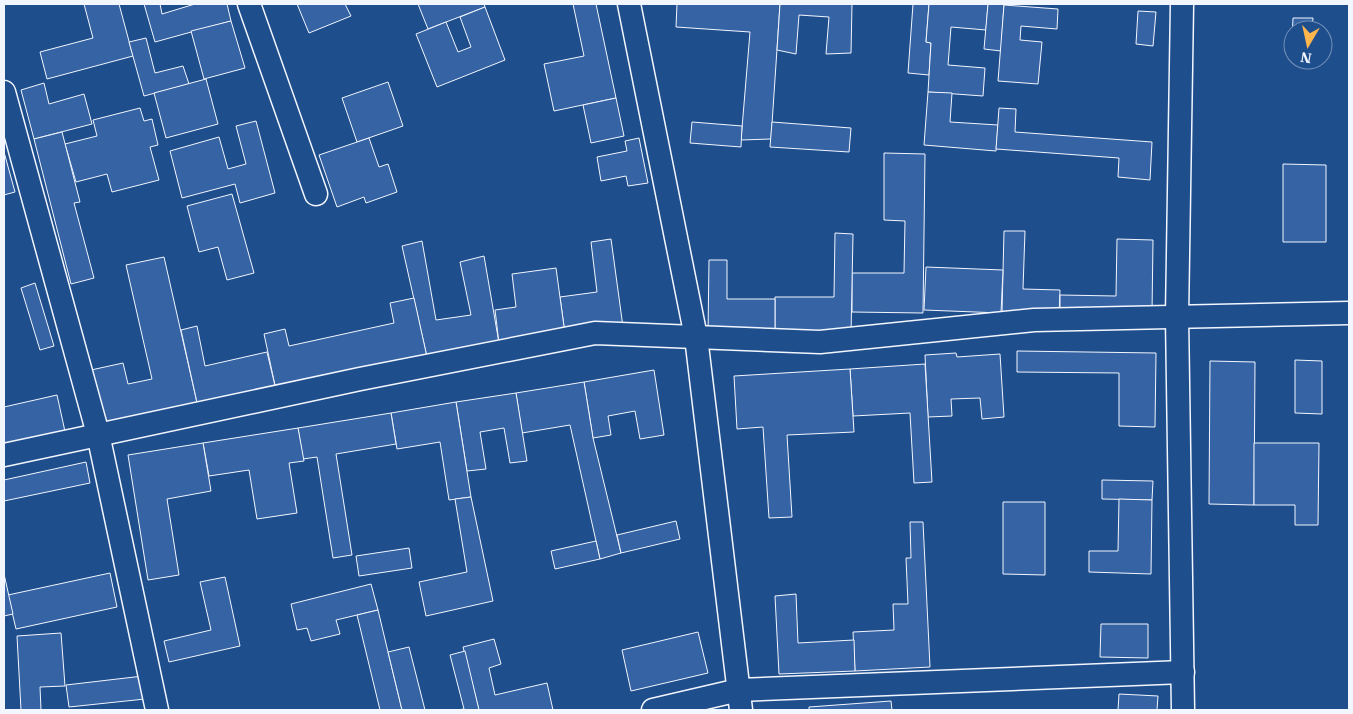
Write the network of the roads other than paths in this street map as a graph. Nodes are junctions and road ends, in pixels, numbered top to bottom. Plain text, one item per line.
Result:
1 (250, 4) edge
2 (628, 4) edge
3 (1182, 4) edge
4 (4, 92) edge
5 (316, 194) dead end
6 (1349, 313) edge
7 (1177, 317) junction
8 (696, 337) junction
9 (98, 434) junction
10 (4, 454) edge
11 (1183, 672) junction
12 (740, 700) edge
13 (157, 710) edge
14 (654, 710) edge
15 (1183, 710) edge

1 - 5 street
2 - 8 street
3 - 7 street
4 - 9 street
6 - 7 street
7 - 8 street
7 - 11 street
8 - 9 street
8 - 12 street
9 - 10 street
9 - 13 street
11 - 12 street
11 - 15 street
12 - 14 street

